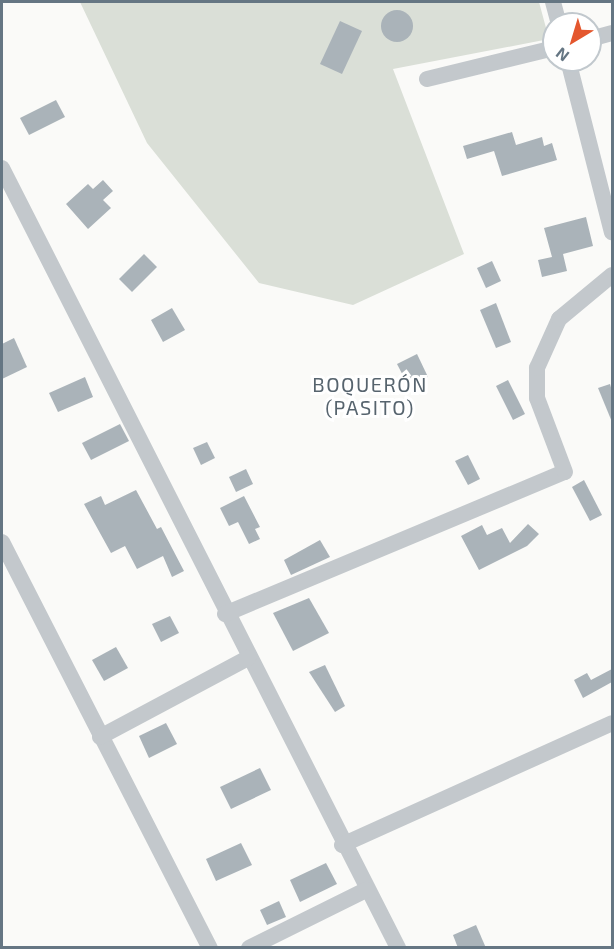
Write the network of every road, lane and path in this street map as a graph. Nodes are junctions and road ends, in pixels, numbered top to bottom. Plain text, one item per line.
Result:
1 (542, 51) edge
2 (571, 72) edge
3 (427, 79) dead end
4 (2, 168) edge
5 (612, 232) edge
6 (612, 275) edge
7 (2, 542) edge
8 (225, 614) junction
9 (248, 658) junction
10 (612, 723) edge
11 (100, 737) junction
12 (342, 845) junction
13 (366, 890) junction
14 (210, 948) edge
15 (249, 948) edge
16 (398, 948) edge

1 - 3 street
2 - 5 street
4 - 8 street
6 - 8 street
7 - 11 street
8 - 9 street
9 - 11 street
9 - 12 street
10 - 12 street
11 - 14 street
12 - 13 street
13 - 15 street
13 - 16 street

